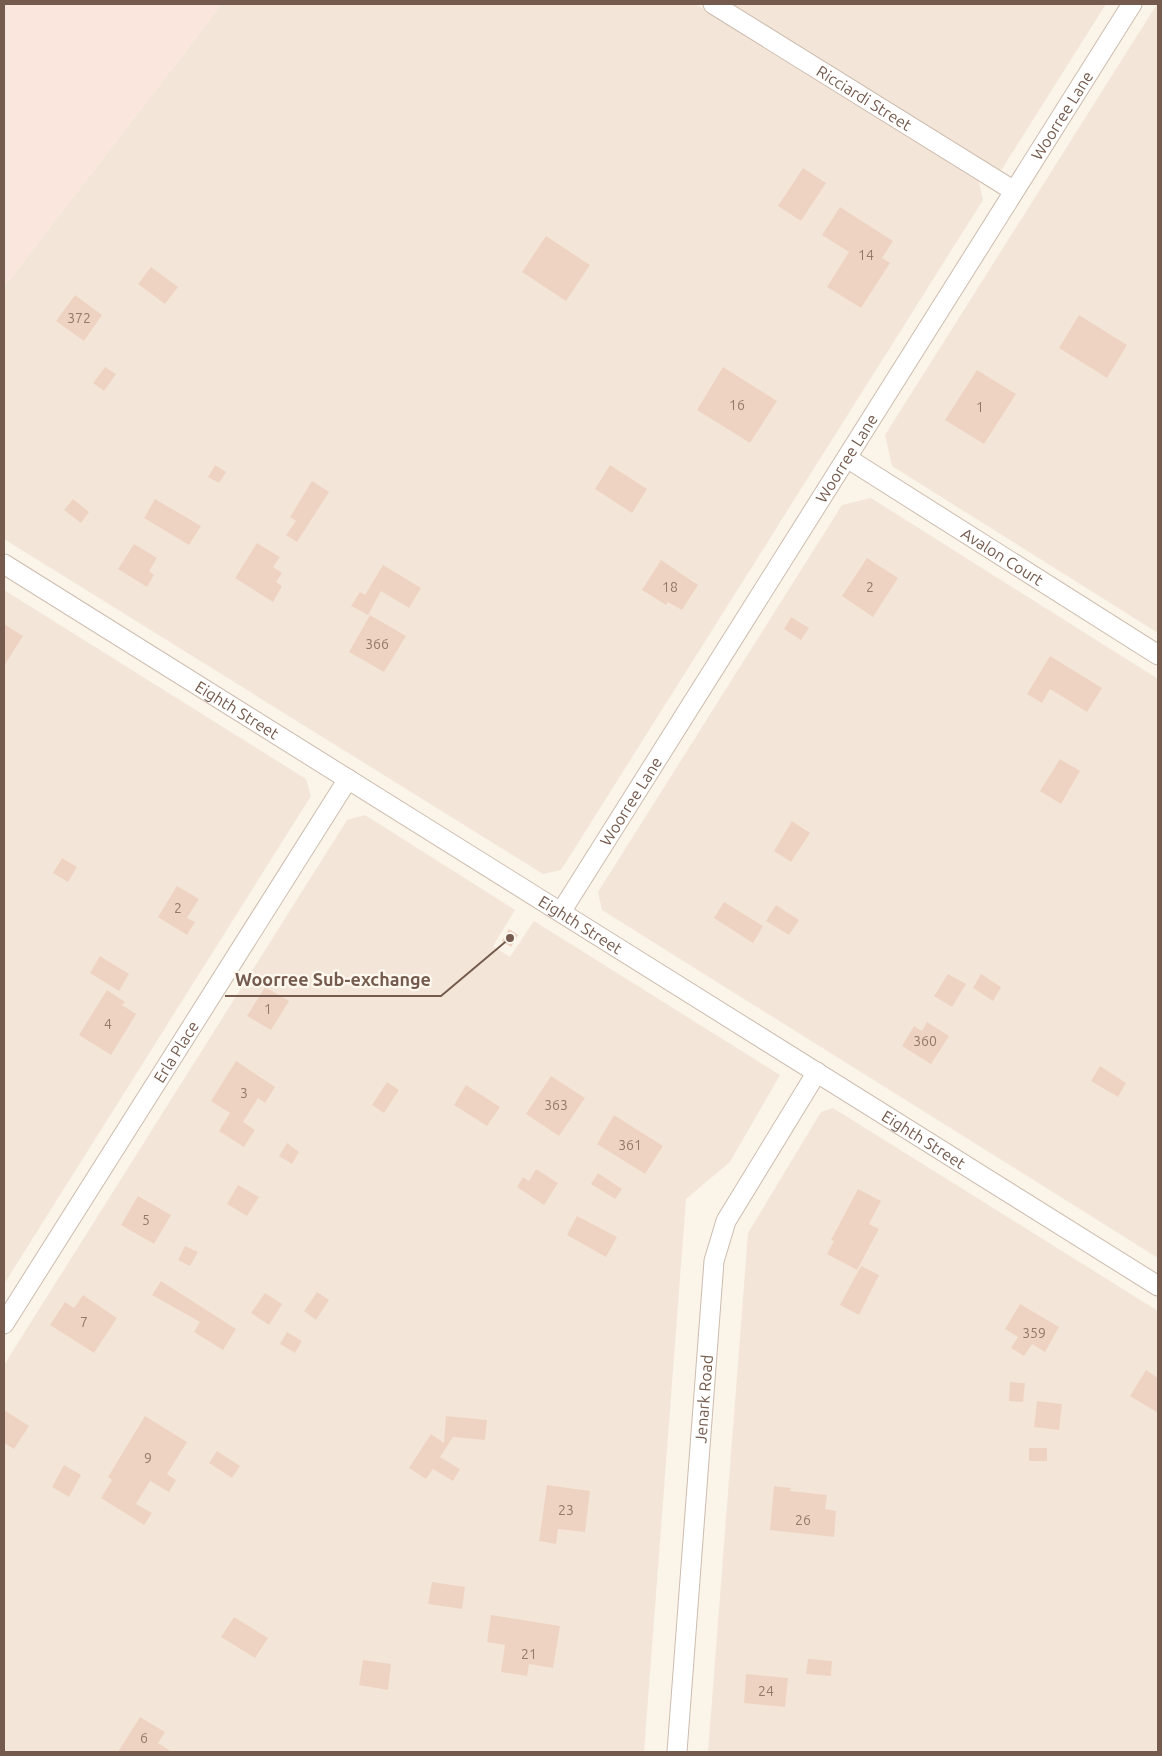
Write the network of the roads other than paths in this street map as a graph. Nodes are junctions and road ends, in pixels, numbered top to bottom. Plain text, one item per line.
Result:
1 (713, 4) edge
2 (1132, 4) edge
3 (1014, 191) junction
4 (847, 458) junction
5 (4, 564) edge
6 (1158, 655) edge
7 (348, 779) junction
8 (561, 912) junction
9 (817, 1072) junction
10 (1158, 1286) edge
11 (4, 1324) edge
12 (676, 1752) edge

1 - 3 street, Ricciardi Street
2 - 3 street, Woorree Lane
3 - 4 street, Woorree Lane
4 - 6 street, Avalon Court
4 - 8 street, Woorree Lane
5 - 7 street, Eighth Street
7 - 8 street, Eighth Street
7 - 11 street, Erla Place
8 - 9 street, Eighth Street
9 - 10 street, Eighth Street
9 - 12 street, Jenark Road

